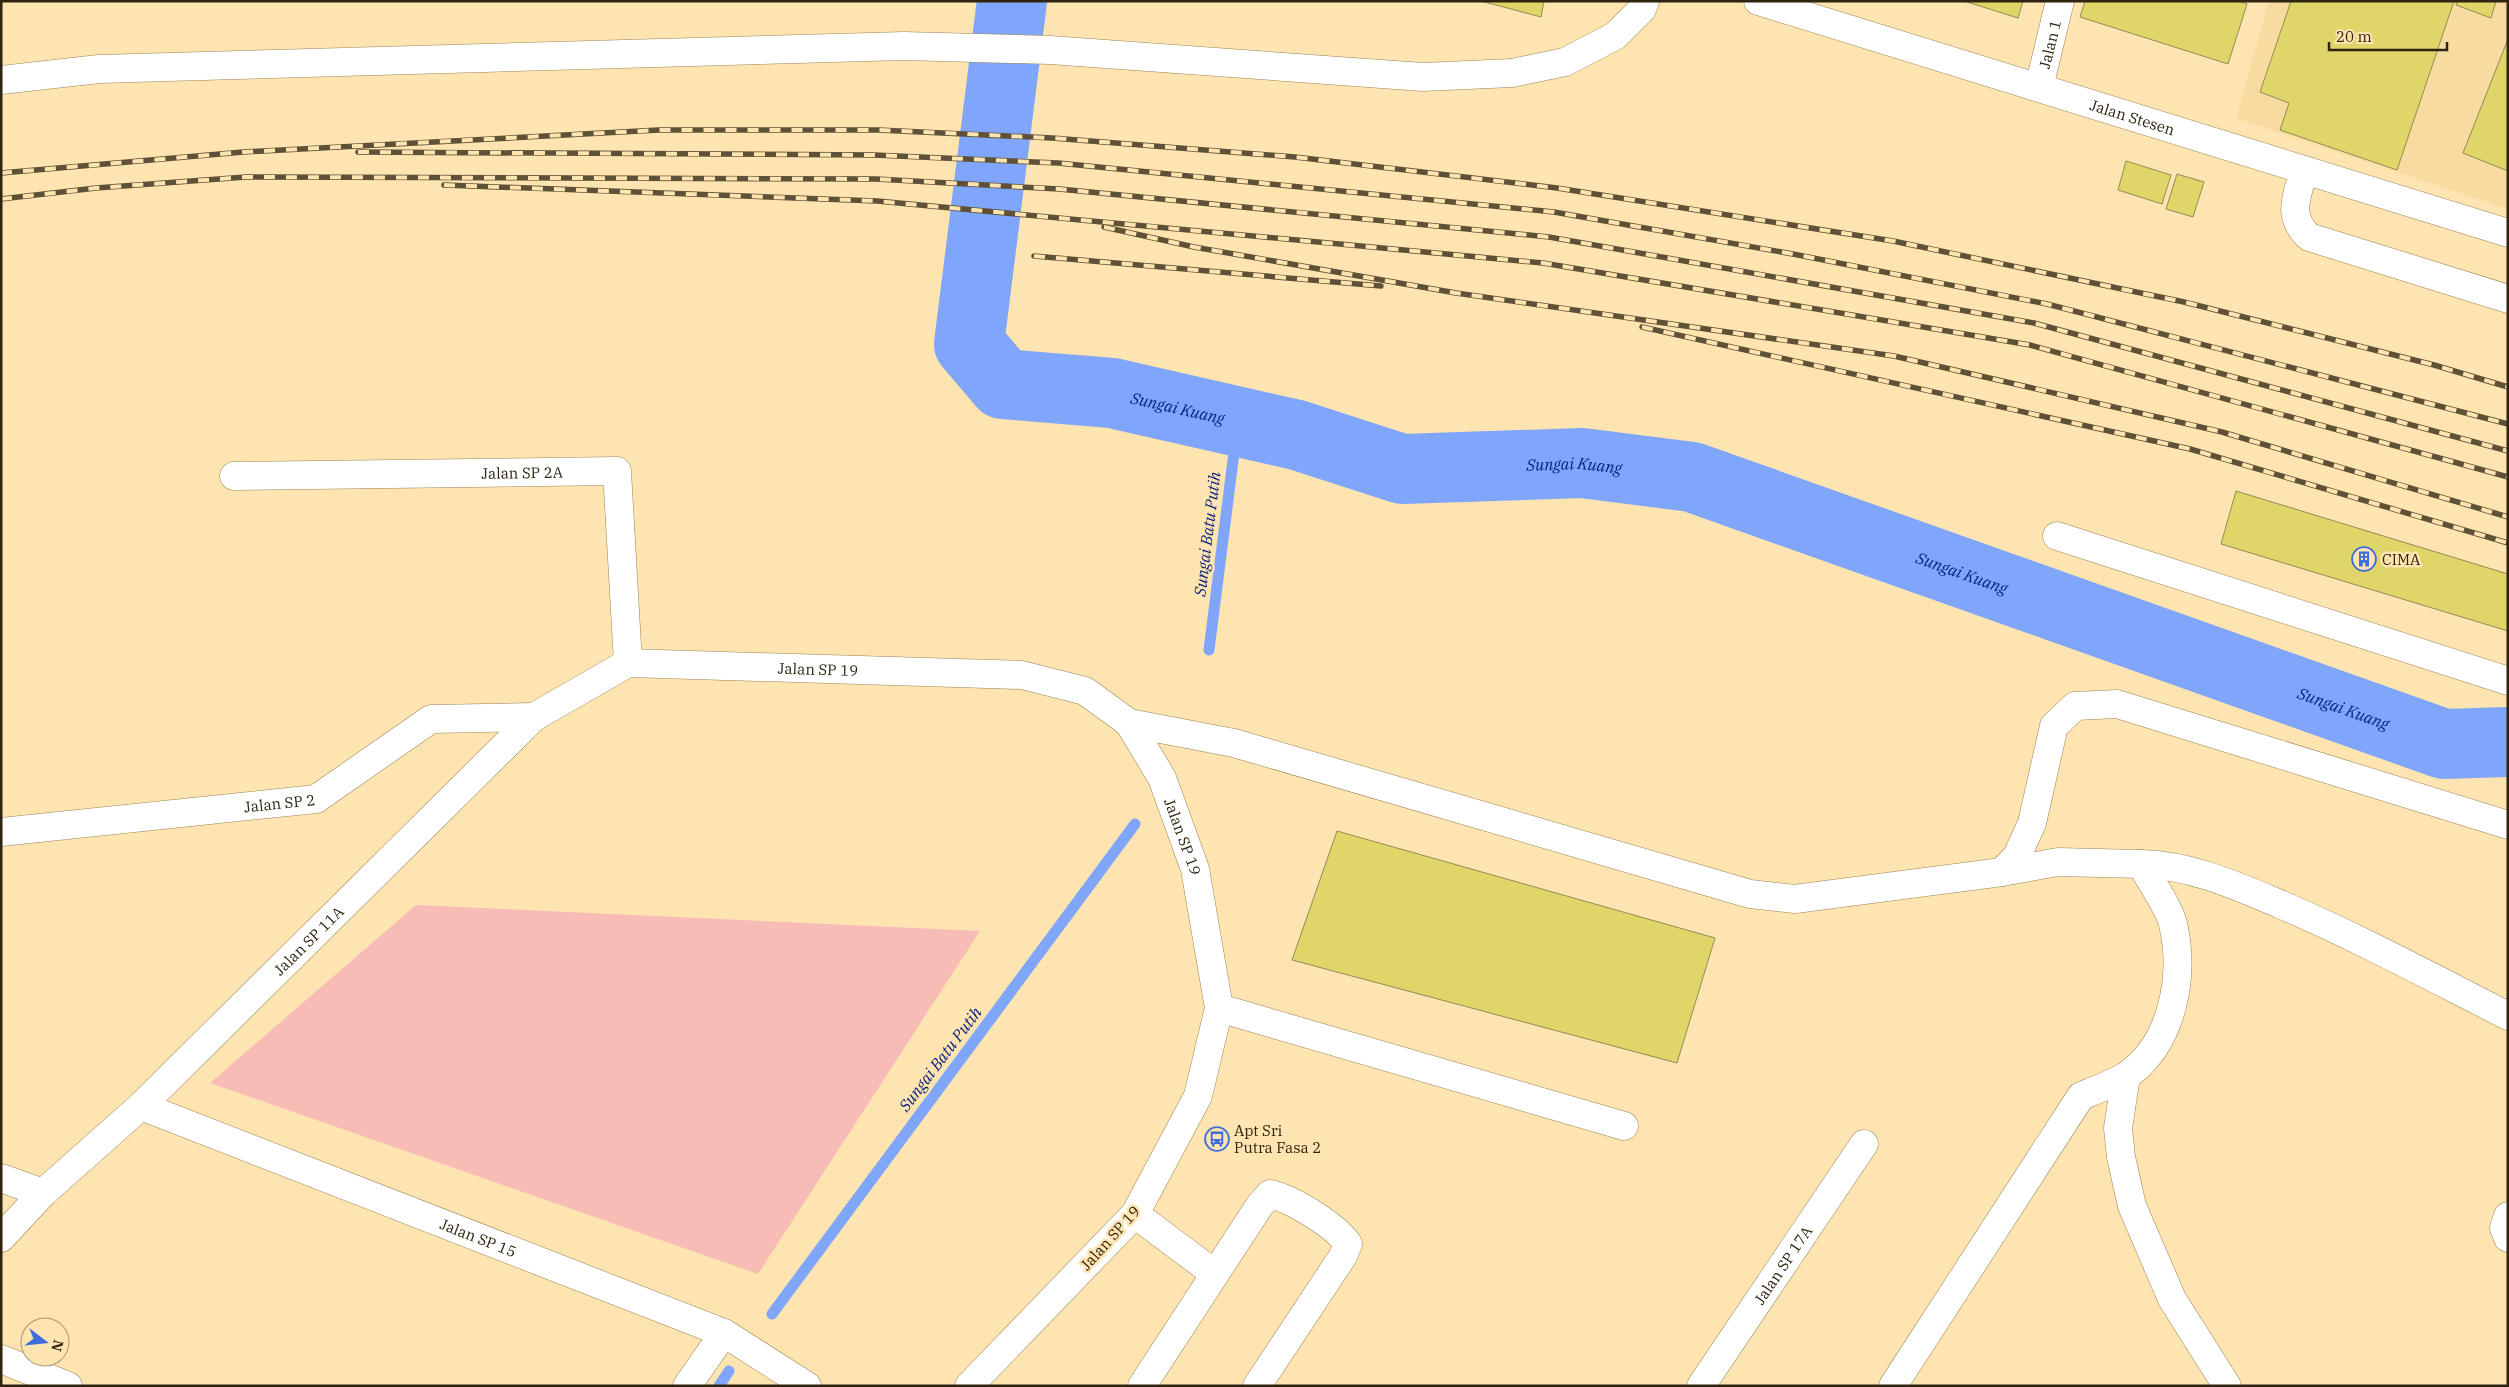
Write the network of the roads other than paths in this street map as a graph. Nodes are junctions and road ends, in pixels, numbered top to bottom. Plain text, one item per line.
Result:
1 (1645, 1) edge
2 (1758, 1) edge
3 (2060, 1) edge
4 (1, 80) edge
5 (2038, 88) junction
6 (2304, 170) junction
7 (2508, 233) edge
8 (2508, 299) edge
9 (234, 476) dead end
10 (2057, 536) dead end
11 (628, 663) junction
12 (2508, 681) edge
13 (534, 717) junction
14 (1129, 723) junction
15 (2508, 825) edge
16 (1, 832) edge
17 (2141, 864) junction
18 (2002, 872) junction
19 (1219, 1008) junction
20 (2508, 1016) edge
21 (2126, 1076) junction
22 (141, 1106) junction
23 (1624, 1126) dead end
24 (1864, 1144) dead end
25 (1, 1178) edge
26 (43, 1193) junction
27 (1135, 1214) junction
28 (2508, 1216) edge
29 (1, 1238) edge
30 (2508, 1238) edge
31 (1215, 1274) junction
32 (724, 1333) junction
33 (1, 1360) edge
34 (68, 1386) edge
35 (687, 1386) edge
36 (808, 1386) edge
37 (969, 1386) edge
38 (1142, 1386) edge
39 (1257, 1386) edge
40 (1701, 1386) edge
41 (1894, 1386) edge
42 (2227, 1386) edge

1 - 4 street
2 - 5 street, Jalan Stesen
3 - 5 street, Jalan 1
5 - 6 street, Jalan Stesen
6 - 7 street, Jalan Stesen
6 - 8 street
9 - 11 street, Jalan SP 2A
10 - 12 street
11 - 13 street, Jalan SP 11A
11 - 14 street, Jalan SP 19
13 - 16 street, Jalan SP 2
13 - 22 street, Jalan SP 11A
14 - 18 street
14 - 19 street, Jalan SP 19
15 - 18 street
17 - 18 street
17 - 20 street
17 - 21 street
19 - 23 street
19 - 27 street, Jalan SP 19
21 - 41 street
21 - 42 street
22 - 26 street, Jalan SP 11A
22 - 32 street, Jalan SP 15
24 - 40 street, Jalan SP 17A
25 - 26 street
26 - 29 street, Jalan SP 11A
27 - 31 street
27 - 37 street, Jalan SP 19
28 - 30 street
31 - 38 street
31 - 39 street
32 - 35 street
32 - 36 street, Jalan SP 15
33 - 34 street

